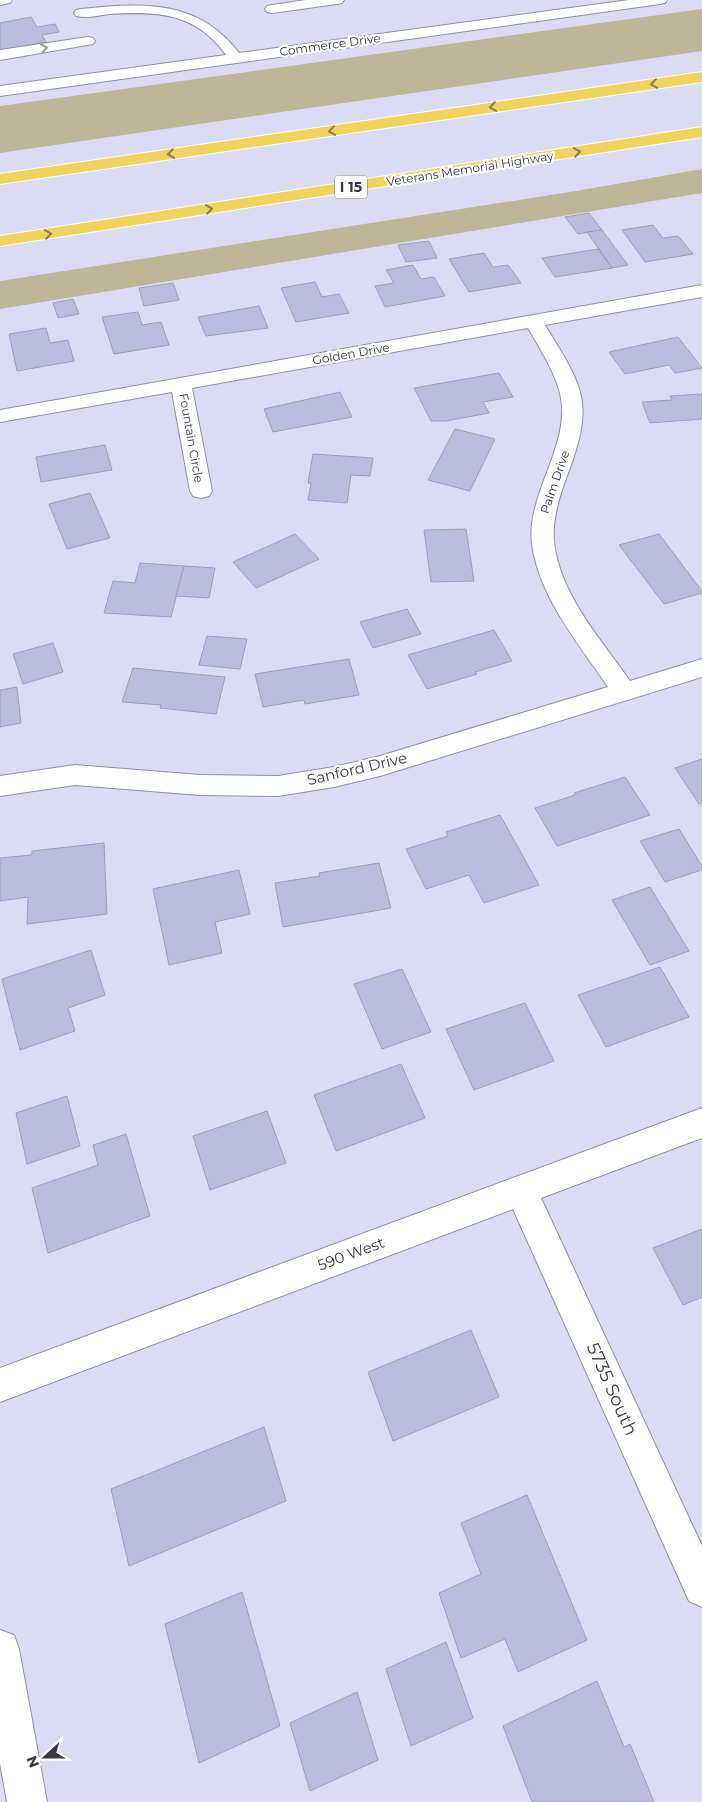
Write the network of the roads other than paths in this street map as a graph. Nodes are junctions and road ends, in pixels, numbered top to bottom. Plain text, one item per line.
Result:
1 (5, 0) edge
2 (337, 0) edge
3 (660, 0) edge
4 (0, 1) edge
5 (78, 7) edge
6 (273, 10) edge
7 (288, 35) dead end
8 (296, 50) junction
9 (94, 51) junction
10 (0, 55) edge
11 (235, 58) junction
12 (106, 76) junction
13 (702, 77) edge
14 (0, 91) edge
15 (702, 132) edge
16 (0, 179) edge
17 (0, 241) edge
18 (702, 291) edge
19 (533, 321) junction
20 (181, 385) junction
21 (0, 416) edge
22 (200, 491) dead end
23 (702, 668) edge
24 (624, 691) junction
25 (0, 786) edge
26 (702, 1123) edge
27 (522, 1191) junction
28 (0, 1385) edge
29 (702, 1588) edge
30 (0, 1649) edge
31 (27, 1802) edge

1 - 4 street
2 - 6 street
3 - 8 street, Commerce Drive
5 - 9 street
5 - 11 street
7 - 8 street
8 - 11 street, Commerce Drive
10 -> 9 street
9 - 12 street
11 - 12 street, Commerce Drive
12 - 14 street, Commerce Drive
13 -> 16 highway
17 -> 15 highway, Veterans Memorial Highway / I 15
18 - 19 street, Golden Drive
19 - 20 street, Golden Drive
19 - 24 street, Palm Drive
20 - 21 street, Golden Drive
20 - 22 street, Fountain Circle
23 - 24 street, Sanford Drive
24 - 25 street, Sanford Drive
26 - 27 street, 590 West
27 - 28 street, 590 West
27 - 29 street, 5735 South
30 - 31 street

